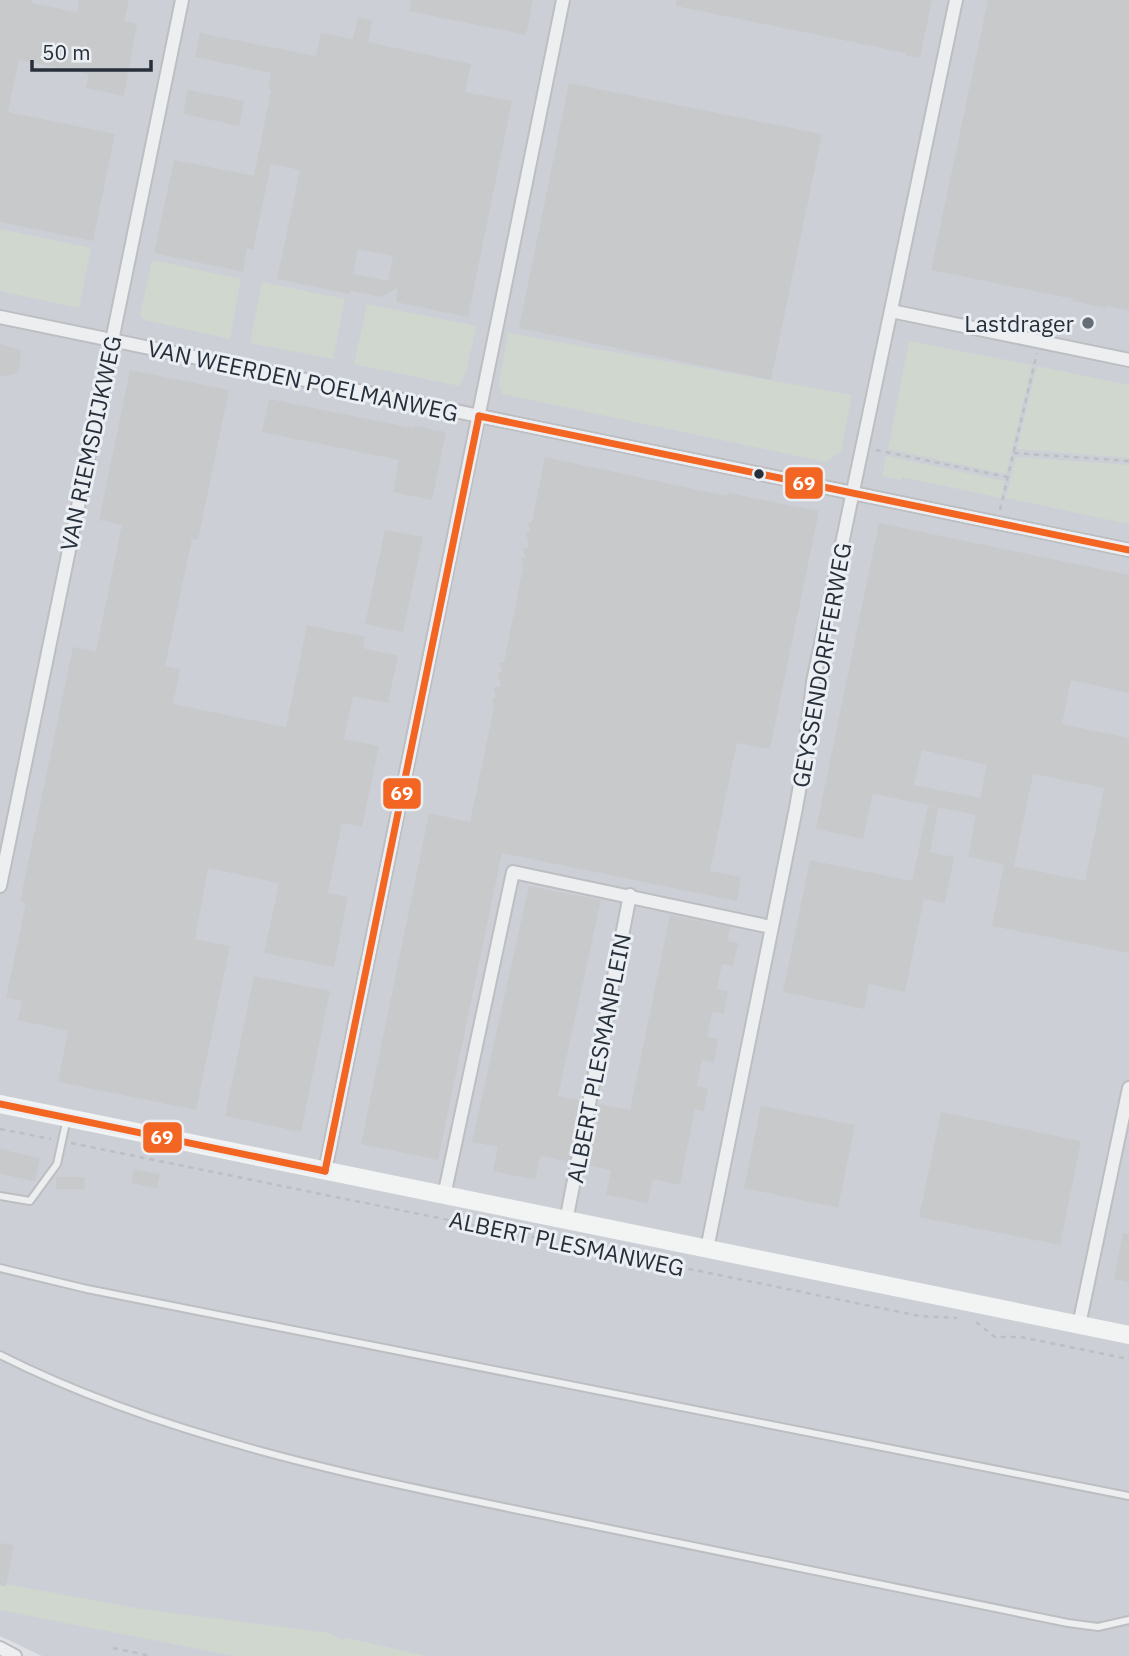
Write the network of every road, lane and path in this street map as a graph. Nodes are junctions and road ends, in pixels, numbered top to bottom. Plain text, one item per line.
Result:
1 (182, 0) edge
2 (563, 0) edge
3 (956, 0) edge
4 (891, 311) junction
5 (0, 317) edge
6 (111, 340) junction
7 (1040, 343) junction
8 (1129, 360) edge
9 (479, 416) junction
10 (863, 447) junction
11 (1014, 453) junction
12 (1129, 461) edge
13 (1008, 477) junction
14 (852, 494) junction
15 (996, 524) junction
16 (1129, 550) edge
17 (0, 886) edge
18 (630, 895) junction
19 (771, 927) junction
20 (1129, 1088) edge
21 (0, 1104) edge
22 (67, 1117) junction
23 (0, 1129) edge
24 (62, 1141) junction
25 (325, 1171) junction
26 (0, 1196) edge
27 (444, 1196) junction
28 (566, 1221) junction
29 (707, 1249) junction
30 (0, 1268) edge
31 (965, 1317) dead end
32 (972, 1319) dead end
33 (1080, 1325) junction
34 (1129, 1335) edge
35 (0, 1355) edge
36 (1129, 1359) edge
37 (1129, 1496) edge
38 (1129, 1620) edge
39 (0, 1648) edge
40 (113, 1648) dead end
41 (15, 1656) edge
42 (150, 1656) edge

1 - 6 street, VAN RIEMSDIJKWEG
2 - 9 street
3 - 4 street, GEYSSENDORFFERWEG
4 - 7 street
4 - 10 street, GEYSSENDORFFERWEG
5 - 6 street, VAN WEERDEN POELMANWEG
6 - 9 street, VAN WEERDEN POELMANWEG
6 - 17 street, VAN RIEMSDIJKWEG
7 - 8 street
7 - 11 path
9 - 14 street, VAN WEERDEN POELMANWEG
9 - 25 street
10 - 13 path
10 - 14 street, GEYSSENDORFFERWEG
11 - 12 path
11 - 13 path
13 - 15 path
14 - 15 street, VAN WEERDEN POELMANWEG
14 - 19 street, GEYSSENDORFFERWEG
15 - 16 street, VAN WEERDEN POELMANWEG
18 - 19 street
18 - 27 street
18 - 28 street, ALBERT PLESMANPLEIN
19 - 29 street, GEYSSENDORFFERWEG
20 - 33 street
21 - 22 street, ALBERT PLESMANWEG
22 - 24 lane
22 - 25 street, ALBERT PLESMANWEG
23 - 24 path, ALBERT PLESMANWEG
24 - 26 lane
24 - 31 path, ALBERT PLESMANWEG
25 - 27 street, ALBERT PLESMANWEG
27 - 28 street, ALBERT PLESMANWEG
28 - 29 street, ALBERT PLESMANWEG
29 - 33 street, ALBERT PLESMANWEG
30 - 37 lane
32 - 36 path
33 - 34 street, ALBERT PLESMANWEG
35 - 38 lane
39 - 41 street
40 - 42 path

